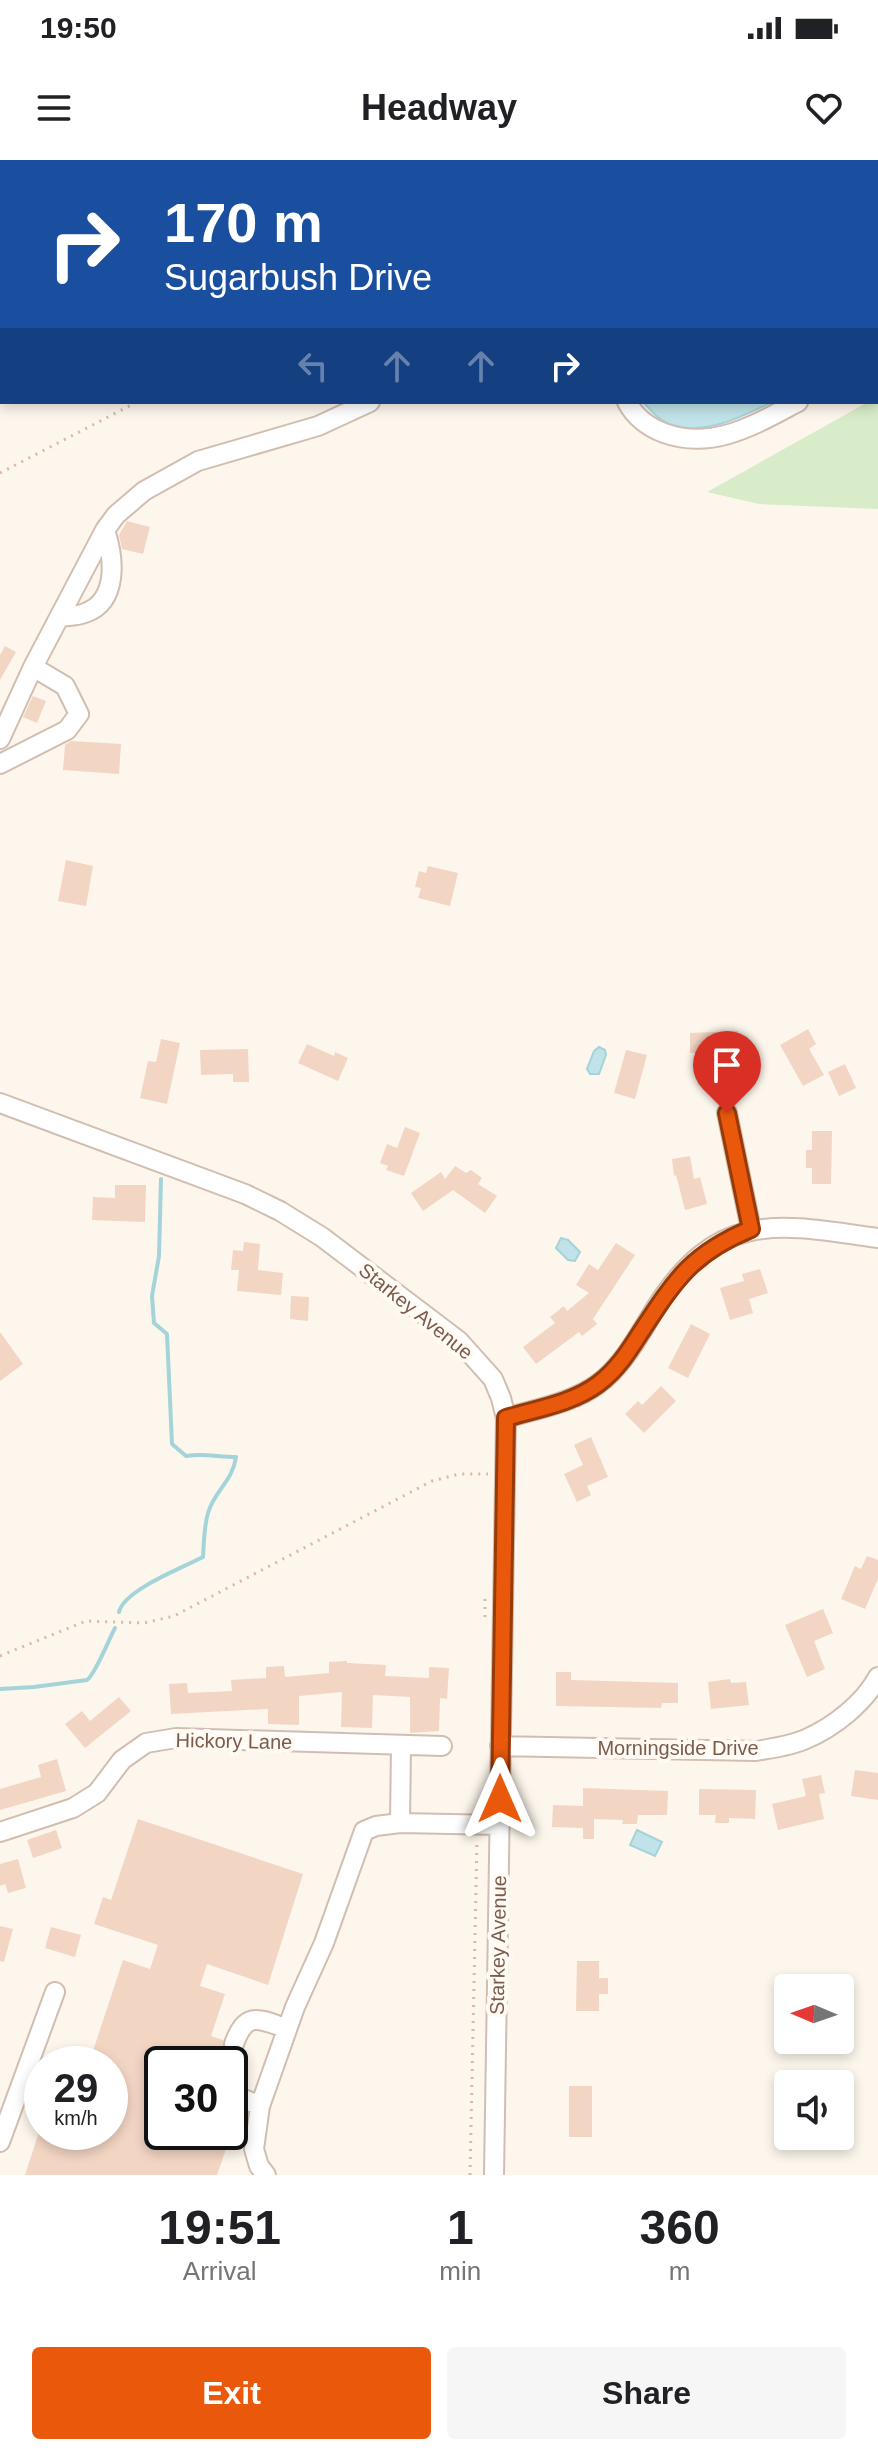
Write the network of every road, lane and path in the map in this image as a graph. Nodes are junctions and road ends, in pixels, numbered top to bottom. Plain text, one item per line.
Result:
1 (133, 404) edge
2 (366, 404) edge
3 (628, 404) edge
4 (794, 404) edge
5 (0, 473) edge
6 (105, 530) junction
7 (60, 617) junction
8 (33, 667) junction
9 (0, 739) edge
10 (0, 764) edge
11 (0, 1103) edge
12 (727, 1113) dead end
13 (751, 1229) junction
14 (878, 1238) edge
15 (506, 1418) junction
16 (488, 1474) dead end
17 (0, 1656) edge
18 (876, 1686) edge
19 (401, 1746) junction
20 (442, 1746) dead end
21 (500, 1746) junction
22 (400, 1823) junction
23 (500, 1825) junction
24 (0, 1832) edge
25 (55, 1992) dead end
26 (287, 2029) junction
27 (234, 2046) edge
28 (248, 2101) edge
29 (260, 2106) junction
30 (0, 2142) edge
31 (266, 2175) edge
32 (494, 2175) edge

1 - 5 path
2 - 6 street
3 - 4 street
6 - 7 street
6 - 7 street
7 - 8 street
8 - 9 street
8 - 10 street
11 - 15 street, Starkey Avenue
12 - 13 street
13 - 14 street
13 - 15 street
15 - 21 street, Starkey Avenue
16 - 17 path
18 - 21 street, Morningside Drive
19 - 20 street, Hickory Lane
19 - 22 street
19 - 24 street, Hickory Lane
21 - 23 street, Starkey Avenue
22 - 23 street
22 - 26 street
23 - 32 street, Starkey Avenue
25 - 30 street
26 - 27 street
26 - 29 street
28 - 29 street
29 - 31 street

